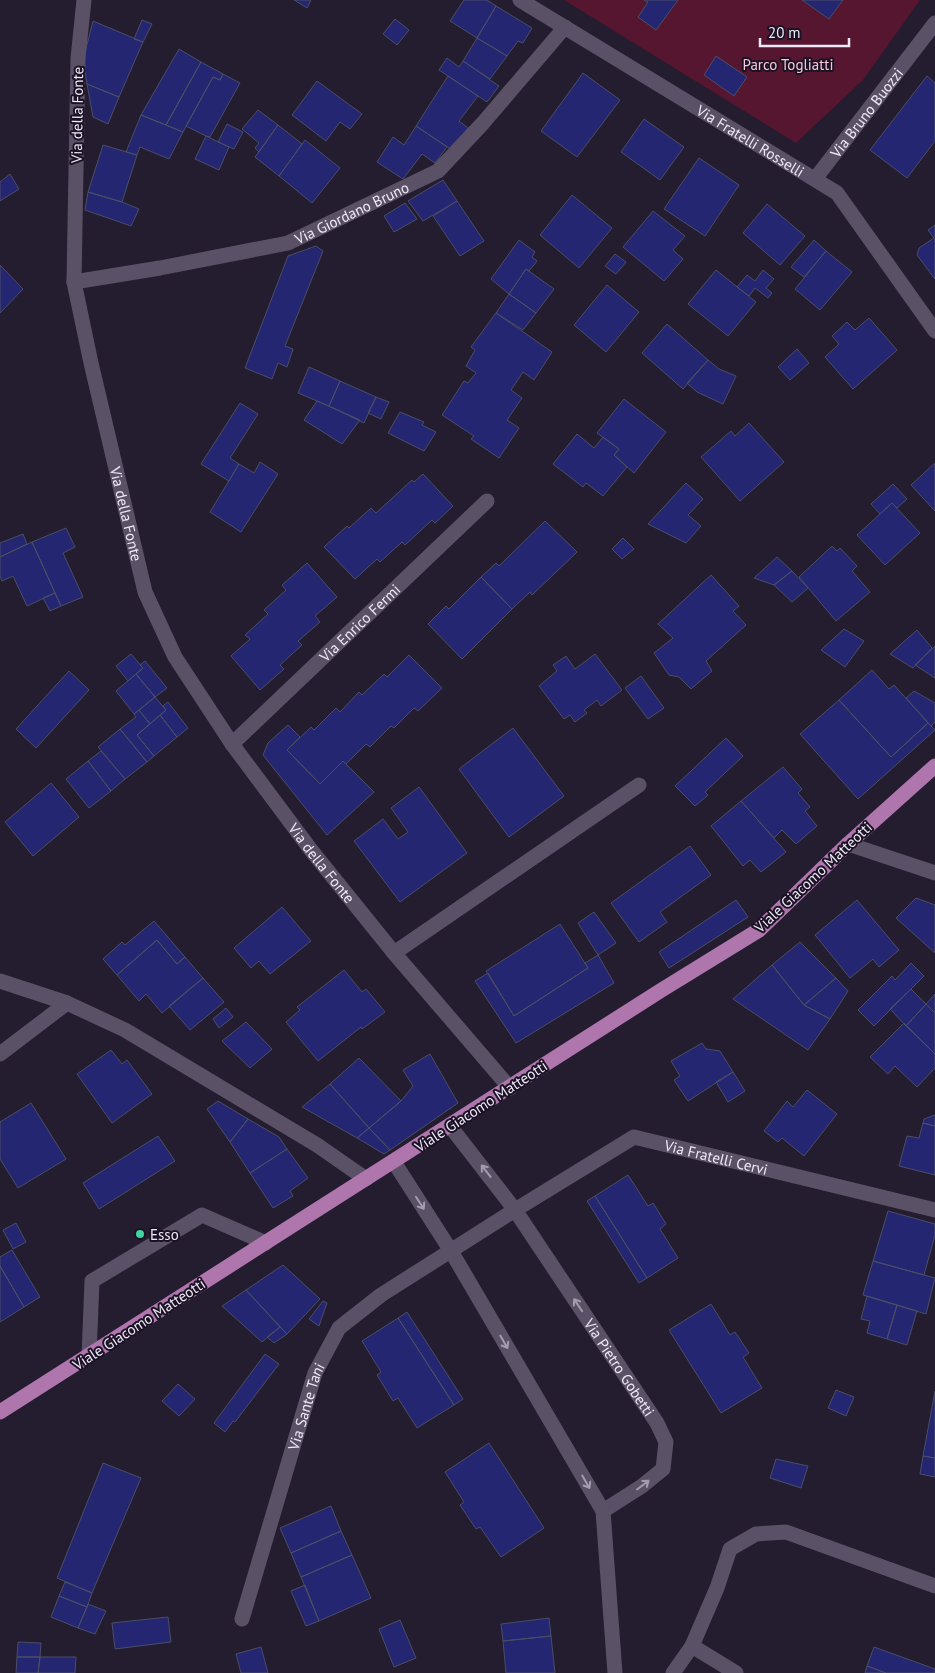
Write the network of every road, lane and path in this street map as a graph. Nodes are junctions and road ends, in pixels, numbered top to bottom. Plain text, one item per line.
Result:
1 (84, 0) edge
2 (520, 0) edge
3 (935, 23) edge
4 (565, 27) junction
5 (815, 179) junction
6 (74, 282) junction
7 (935, 332) edge
8 (487, 501) dead end
9 (232, 744) junction
10 (935, 766) edge
11 (639, 785) dead end
12 (848, 844) junction
13 (935, 873) edge
14 (394, 953) junction
15 (0, 981) edge
16 (67, 1003) junction
17 (0, 1054) edge
18 (510, 1088) junction
19 (450, 1126) junction
20 (394, 1162) junction
21 (366, 1179) junction
22 (515, 1210) junction
23 (935, 1210) edge
24 (266, 1243) junction
25 (451, 1251) junction
26 (89, 1356) junction
27 (0, 1412) edge
28 (602, 1511) junction
29 (935, 1586) edge
30 (242, 1619) dead end
31 (692, 1646) junction
32 (615, 1673) edge
33 (673, 1673) edge
34 (736, 1673) edge

1 - 6 street, Via della Fonte
2 - 4 street, Via Fratelli Rosselli
3 - 5 street, Via Bruno Buozzi
4 - 5 street, Via Fratelli Rosselli
4 - 6 street, Via Giordano Bruno
5 - 7 street, Via Fratelli Rosselli
6 - 9 street, Via della Fonte
8 - 9 street, Via Enrico Fermi
9 - 14 street, Via della Fonte
10 - 12 main road, Viale Giacomo Matteotti
11 - 14 street
12 - 13 street
12 - 18 main road, Viale Giacomo Matteotti
14 - 18 street, Via della Fonte
15 - 16 street
16 - 17 street
16 - 21 street
18 - 19 main road, Viale Giacomo Matteotti
19 - 20 main road, Viale Giacomo Matteotti
22 -> 19 street, Via Pietro Gobetti
20 - 21 main road, Viale Giacomo Matteotti
20 -> 25 street
21 - 24 main road, Viale Giacomo Matteotti
22 - 23 street, Via Fratelli Cervi
22 - 25 street
28 -> 22 street, Via Pietro Gobetti
24 - 26 main road, Viale Giacomo Matteotti
24 - 26 street
25 -> 28 street
25 - 30 street, Via Sante Tani
26 - 27 main road, Viale Giacomo Matteotti
28 - 32 street
29 - 31 street
31 - 33 street
31 - 34 street

